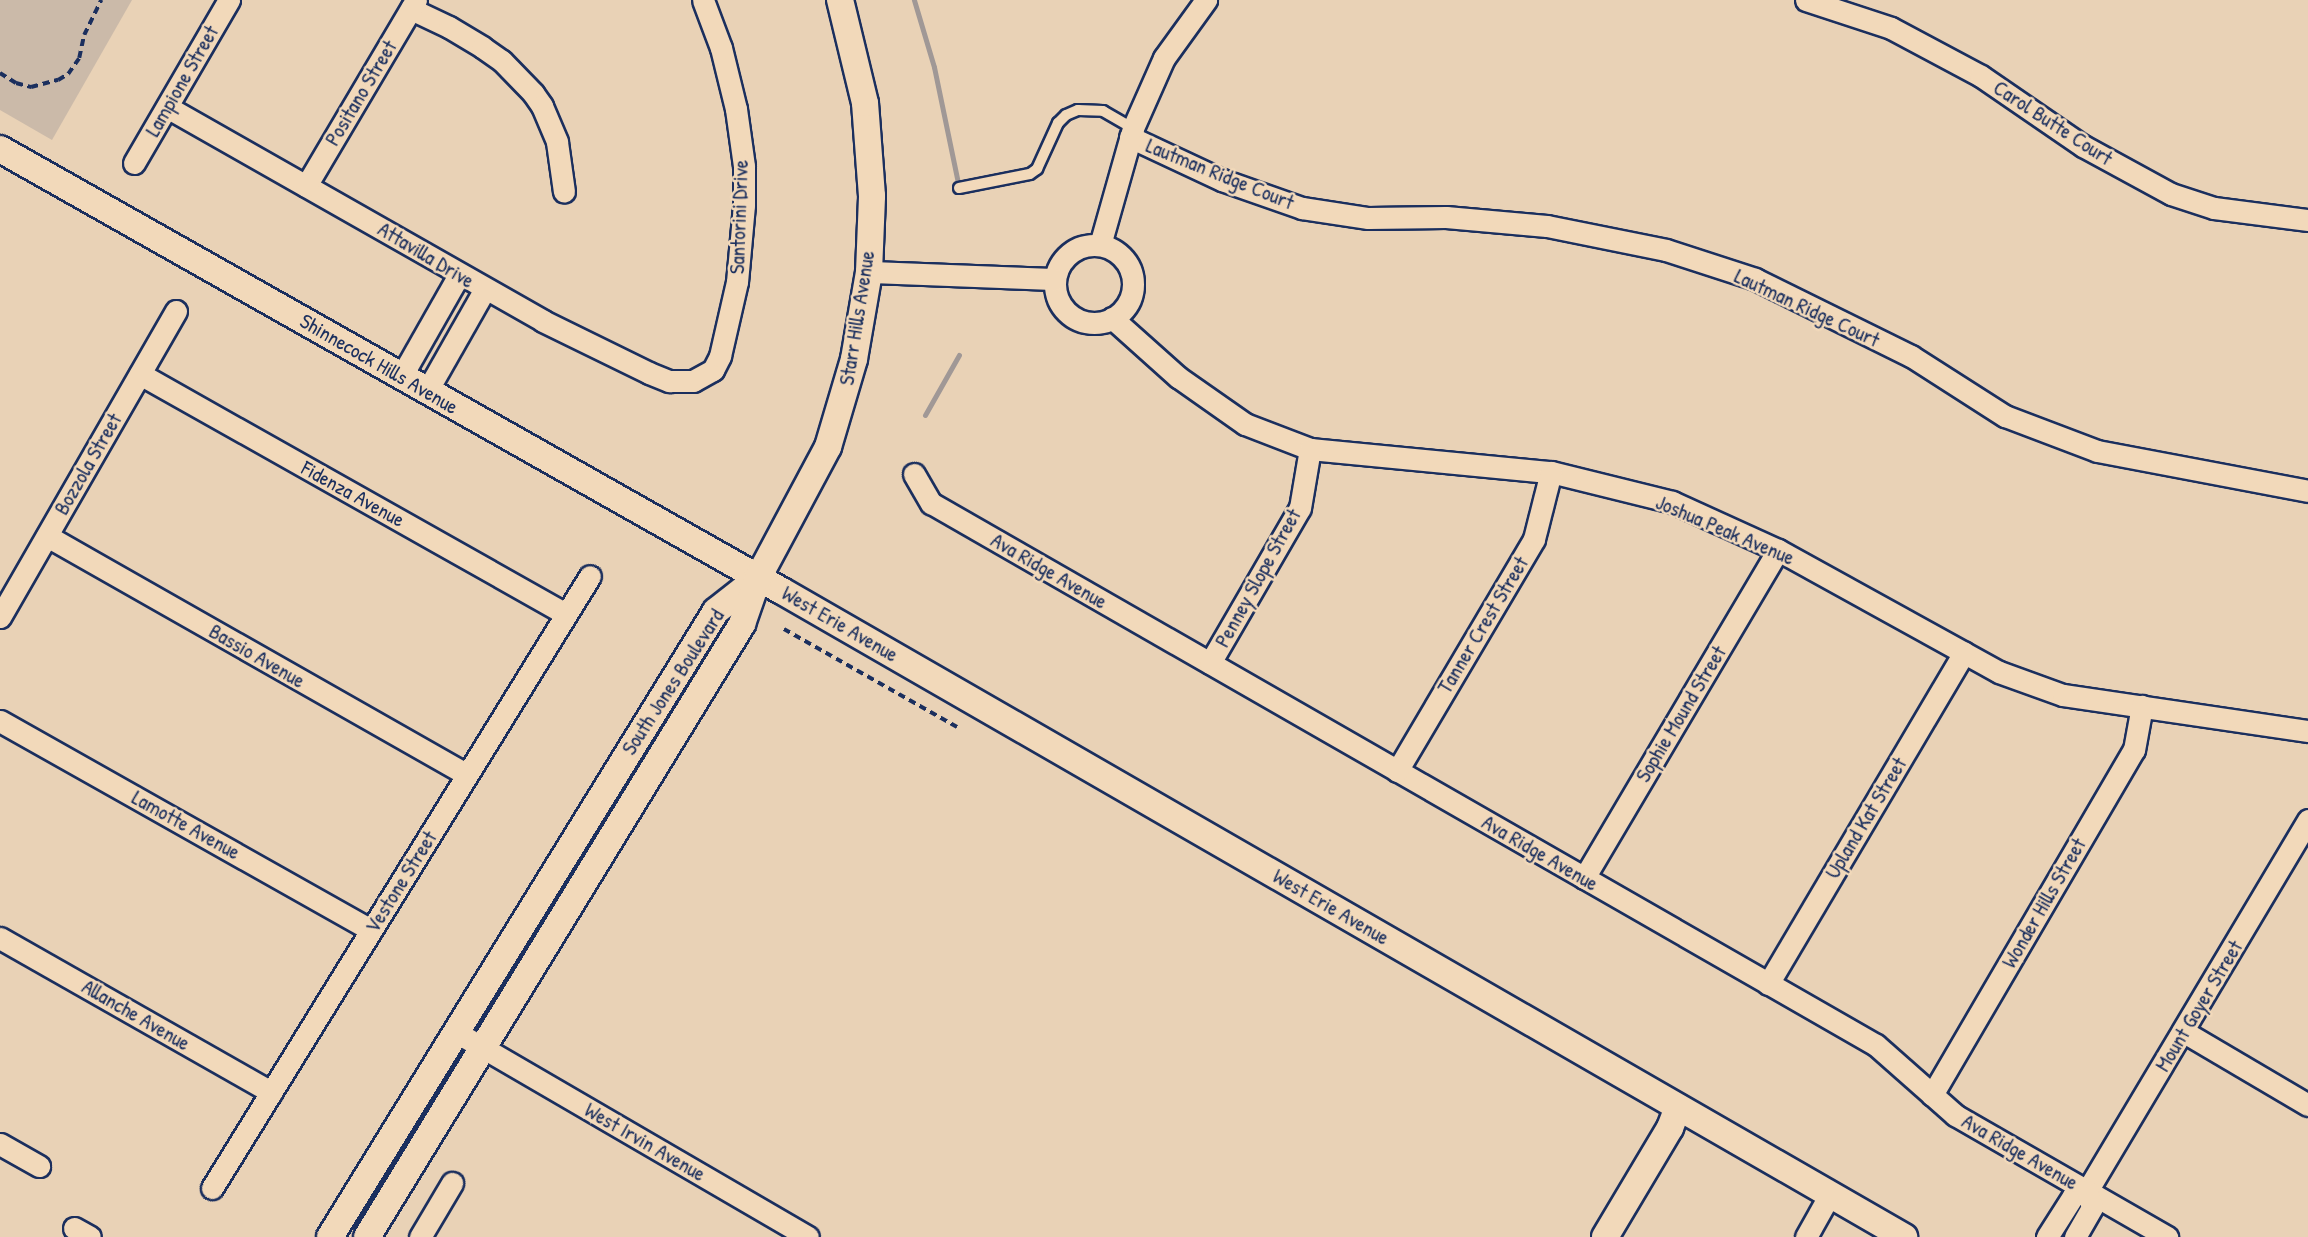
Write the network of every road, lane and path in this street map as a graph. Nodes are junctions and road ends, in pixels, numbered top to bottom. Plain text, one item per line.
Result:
1 (101, 0) edge
2 (229, 0) edge
3 (703, 0) edge
4 (840, 0) edge
5 (1206, 0) edge
6 (1806, 0) edge
7 (414, 5) edge
8 (0, 73) edge
9 (167, 107) junction
10 (1131, 132) junction
11 (0, 149) edge
12 (134, 163) dead end
13 (306, 186) junction
14 (959, 187) dead end
15 (564, 192) dead end
16 (2308, 220) edge
17 (1100, 245) junction
18 (869, 272) junction
19 (459, 275) junction
20 (1055, 279) junction
21 (485, 289) junction
22 (176, 311) dead end
23 (1112, 318) junction
24 (140, 374) junction
25 (401, 377) junction
26 (693, 381) joint
27 (427, 391) junction
28 (1310, 449) junction
29 (1550, 472) junction
30 (914, 474) dead end
31 (2308, 491) edge
32 (47, 536) junction
33 (1778, 550) junction
34 (590, 576) dead end
35 (758, 578) junction
36 (566, 614) junction
37 (0, 617) edge
38 (784, 629) dead end
39 (1964, 653) junction
40 (1210, 663) junction
41 (2142, 706) junction
42 (0, 721) edge
43 (957, 727) dead end
44 (2308, 731) edge
45 (1397, 771) junction
46 (467, 775) junction
47 (2308, 820) edge
48 (1584, 878) junction
49 (371, 930) junction
50 (0, 938) edge
51 (1768, 984) junction
52 (456, 1032) junction
53 (2184, 1032) junction
54 (483, 1048) junction
55 (271, 1092) junction
56 (1933, 1095) junction
57 (2308, 1105) edge
58 (1678, 1107) junction
59 (0, 1144) edge
60 (39, 1166) dead end
61 (452, 1183) dead end
62 (212, 1188) dead end
63 (2087, 1191) junction
64 (1830, 1194) junction
65 (2059, 1217) junction
66 (2077, 1233) edge
67 (429, 1234) edge
68 (330, 1237) edge
69 (367, 1237) edge
70 (808, 1237) edge
71 (1605, 1237) edge
72 (1806, 1237) edge
73 (1904, 1237) edge
74 (2047, 1237) edge
75 (2167, 1237) edge

1 - 8 path
2 - 9 street, Lampione Street
3 - 26 street, Santorini Drive
4 - 18 street, Starr Hills Avenue
5 - 10 street
6 - 16 street, Carol Butte Court
7 - 13 street, Positano Street
7 - 15 street
9 - 12 street, Lampione Street
9 - 13 street, Attavilla Drive
10 - 14 lane
10 - 17 street
10 - 31 street, Lautman Ridge Court
11 - 25 street, Shinnecock Hills Avenue
13 - 19 street, Attavilla Drive
17 - 20 street
17 - 23 street
18 - 20 street
18 - 35 street, Starr Hills Avenue
19 - 21 street, Attavilla Drive
19 - 25 street
20 - 23 street
21 - 26 street, Attavilla Drive
21 - 27 street
22 - 24 street, Bozzola Street
23 - 28 street, Joshua Peak Avenue
24 - 32 street, Bozzola Street
24 - 36 street, Fidenza Avenue
25 - 27 street, Shinnecock Hills Avenue
27 - 35 street, Shinnecock Hills Avenue
28 - 29 street, Joshua Peak Avenue
28 - 40 street, Penney Slope Street
29 - 33 street, Joshua Peak Avenue
29 - 45 street, Tanner Crest Street
30 - 40 street, Ava Ridge Avenue
32 - 37 street, Bozzola Street
32 - 46 street, Bassio Avenue
33 - 39 street, Joshua Peak Avenue
33 - 48 street, Sophie Mound Street
34 - 36 street, Vestone Street
35 - 52 street, South Jones Boulevard
35 - 54 street, South Jones Boulevard
35 - 58 street, West Erie Avenue
36 - 46 street, Vestone Street
38 - 43 path
39 - 41 street, Joshua Peak Avenue
39 - 51 street, Upland Kat Street
40 - 45 street, Ava Ridge Avenue
41 - 44 street, Joshua Peak Avenue
41 - 56 street, Wonder Hills Street
42 - 49 street, Lamotte Avenue
45 - 48 street, Ava Ridge Avenue
46 - 49 street, Vestone Street
47 - 53 street, Mount Goyer Street
48 - 51 street, Ava Ridge Avenue
49 - 55 street, Vestone Street
50 - 55 street, Allanche Avenue
51 - 56 street, Ava Ridge Avenue
52 - 54 street, West Irvin Avenue
52 - 68 street, South Jones Boulevard
53 - 57 street
53 - 63 street, Mount Goyer Street
54 - 69 street, South Jones Boulevard
54 - 70 street, West Irvin Avenue
55 - 62 street, Vestone Street
56 - 63 street, Ava Ridge Avenue
58 - 64 street, West Erie Avenue
58 - 71 street
59 - 60 street
61 - 67 street
63 - 65 street, Mount Goyer Street
63 - 66 street, Mount Goyer Street
63 - 75 street, Ava Ridge Avenue
64 - 72 street
64 - 73 street, West Erie Avenue
65 - 66 lane
65 - 74 street, Mount Goyer Street

